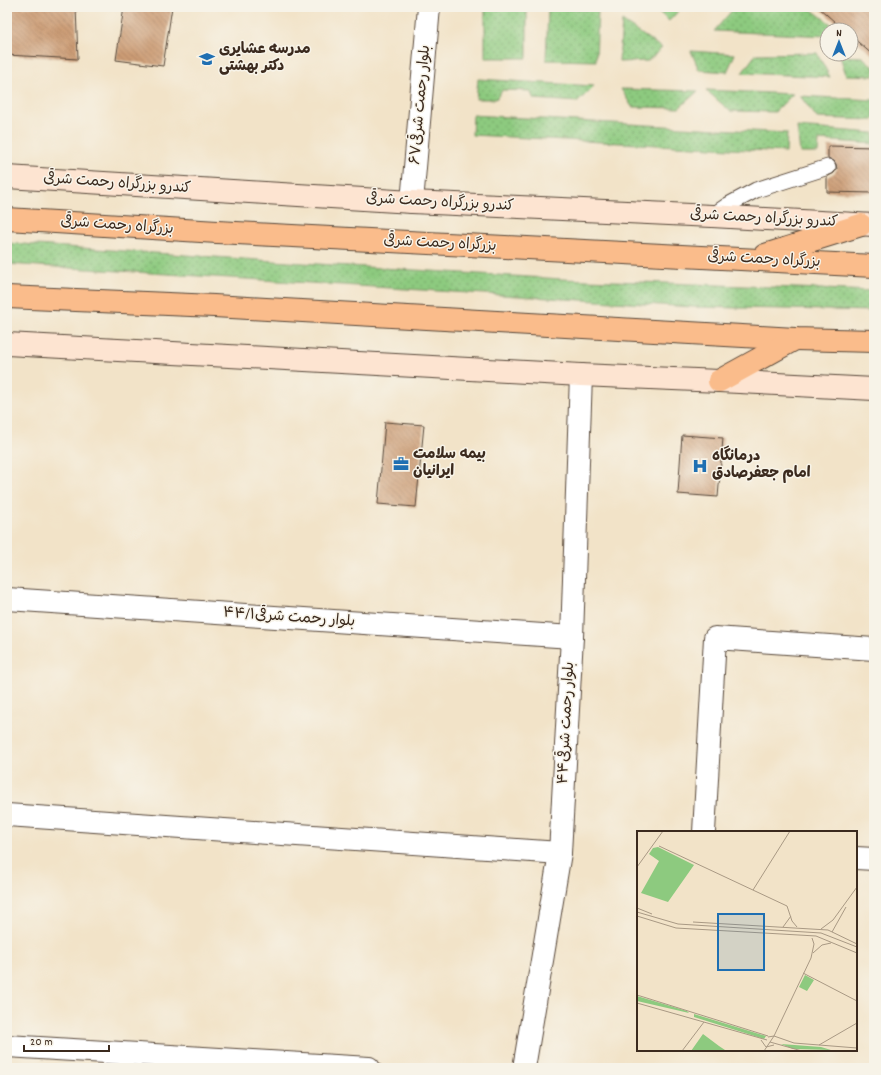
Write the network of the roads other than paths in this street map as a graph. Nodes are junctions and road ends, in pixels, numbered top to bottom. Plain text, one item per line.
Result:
1 (429, 7) edge
2 (828, 167) dead end
3 (7, 177) edge
4 (412, 202) junction
5 (712, 216) junction
6 (7, 219) edge
7 (868, 225) edge
8 (751, 259) junction
9 (874, 266) edge
10 (7, 297) edge
11 (795, 339) junction
12 (874, 341) edge
13 (7, 344) edge
14 (581, 375) junction
15 (719, 381) junction
16 (874, 389) edge
17 (7, 600) edge
18 (572, 638) junction
19 (874, 649) edge
20 (7, 815) edge
21 (704, 831) edge
22 (560, 853) junction
23 (857, 858) edge
24 (874, 859) edge
25 (7, 1046) edge
26 (369, 1068) edge
27 (524, 1068) edge

1 - 4 street, بلوار رحمت شرقی۶۷
2 - 5 lane
3 - 4 main road, کندرو بزرگراه رحمت شرقی
4 - 5 main road, کندرو بزرگراه رحمت شرقی
5 - 7 main road, کندرو بزرگراه رحمت شرقی
6 - 8 highway, بزرگراه رحمت شرقی
7 - 8 highway
8 - 9 highway, بزرگراه رحمت شرقی
10 - 11 highway
11 - 12 highway
11 - 15 highway
13 - 14 main road
14 - 15 main road
14 - 18 street, ۴۴بلوار رحمت شرقی
15 - 16 main road
17 - 18 street, بلوار رحمت شرقی۴۴/۱
18 - 22 street, ۴۴بلوار رحمت شرقی
19 - 21 street
20 - 22 street
22 - 27 street, ۴۴بلوار رحمت شرقی
23 - 24 street
25 - 26 street

